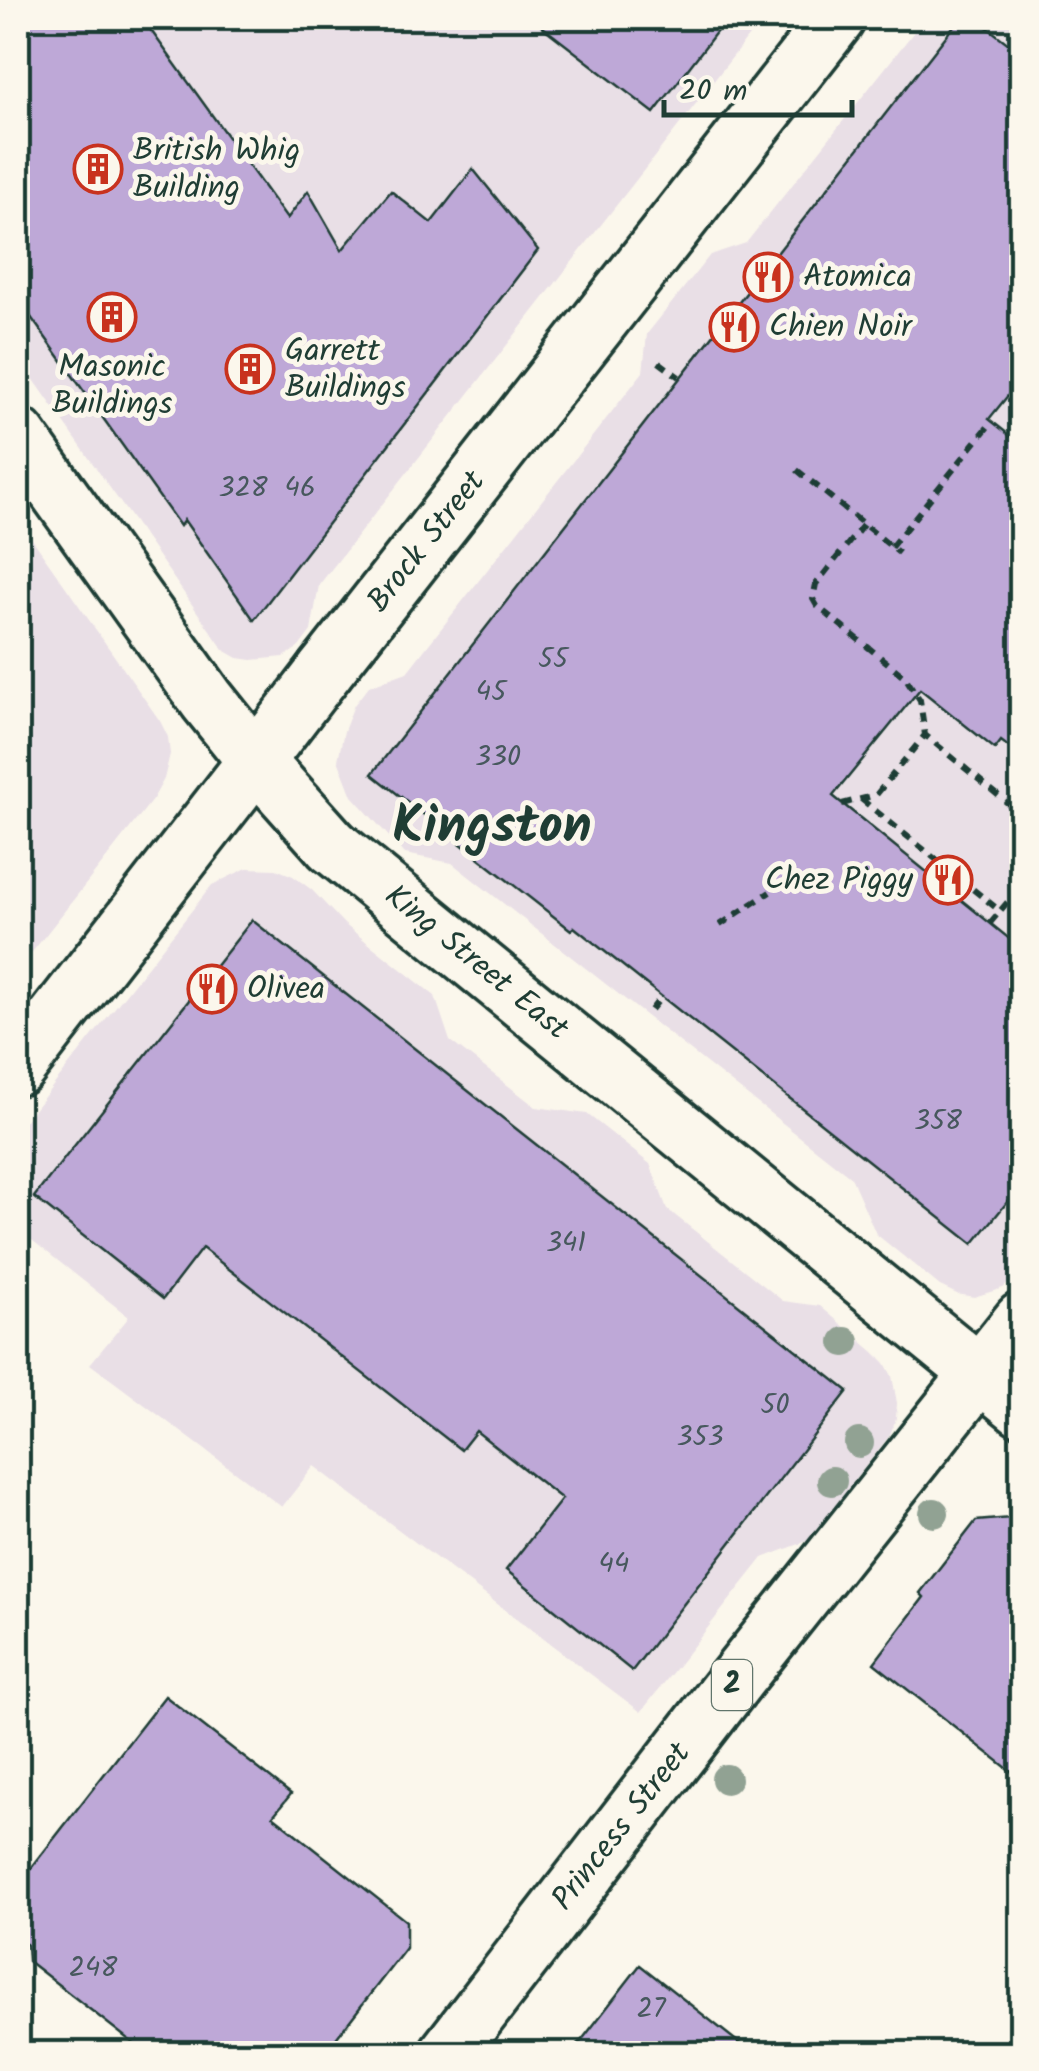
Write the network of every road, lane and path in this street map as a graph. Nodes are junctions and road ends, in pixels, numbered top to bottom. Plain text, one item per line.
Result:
1 (836, 18) edge
2 (659, 362) dead end
3 (680, 377) dead end
4 (991, 423) dead end
5 (18, 436) edge
6 (797, 470) dead end
7 (864, 525) junction
8 (891, 546) junction
9 (898, 553) dead end
10 (925, 735) junction
11 (256, 761) junction
12 (861, 800) junction
13 (842, 804) dead end
14 (1022, 815) edge
15 (1022, 885) edge
16 (770, 892) dead end
17 (1000, 911) junction
18 (720, 924) dead end
19 (990, 924) dead end
20 (662, 996) dead end
21 (651, 1010) dead end
22 (18, 1067) edge
23 (1022, 1320) edge
24 (978, 1374) junction
25 (1022, 1408) edge
26 (447, 2054) edge

1 - 11 main road, Brock Street
2 - 3 path
4 - 8 path
5 - 11 main road, King Street East
6 - 7 path
7 - 8 path
7 - 10 path
8 - 9 path
10 - 12 path
10 - 14 path
11 - 22 main road, Brock Street
11 - 24 main road, King Street East
12 - 13 path
12 - 17 path
15 - 17 path
16 - 18 path
17 - 19 path
20 - 21 path
23 - 24 main road, Princess Street / 2
24 - 25 main road, King Street East
24 - 26 main road, Princess Street / 2

